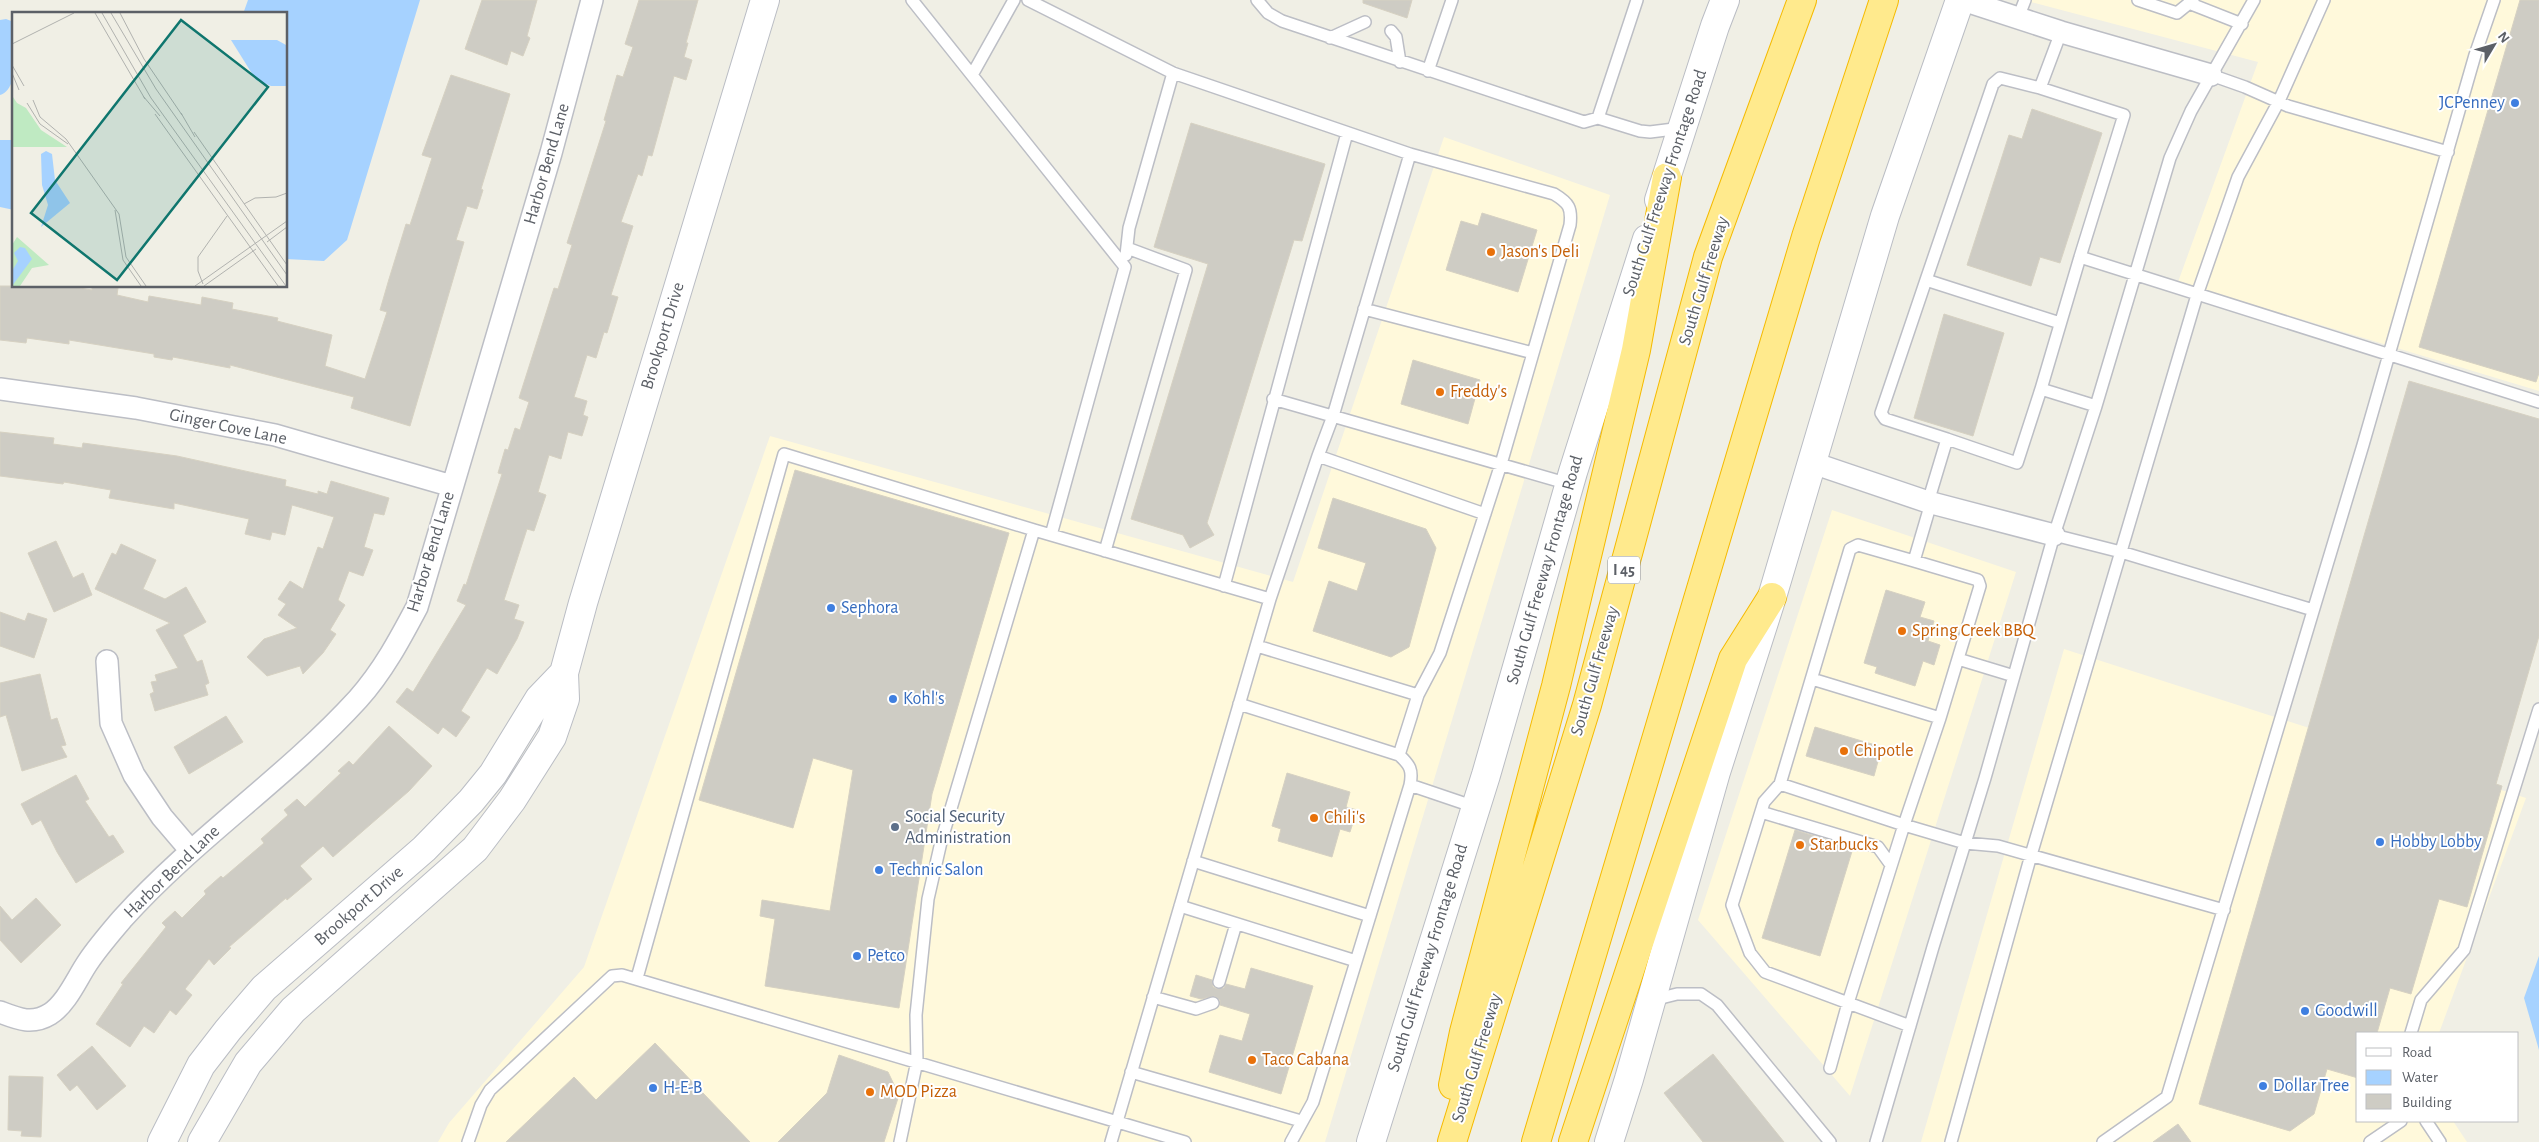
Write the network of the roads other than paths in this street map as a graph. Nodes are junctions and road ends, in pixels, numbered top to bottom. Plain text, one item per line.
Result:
1 (592, 0) edge
2 (765, 0) edge
3 (912, 0) edge
4 (1014, 0) edge
5 (1028, 0) edge
6 (1257, 0) edge
7 (1452, 0) edge
8 (1637, 0) edge
9 (1725, 0) edge
10 (1802, 0) edge
11 (1884, 0) edge
12 (1961, 0) edge
13 (2138, 0) edge
14 (2254, 0) edge
15 (2324, 0) edge
16 (2494, 0) edge
17 (2192, 2) edge
18 (2022, 9) edge
19 (1366, 22) dead end
20 (2242, 24) junction
21 (1390, 31) dead end
22 (2061, 32) junction
23 (1330, 38) junction
24 (1400, 62) junction
25 (1428, 72) junction
26 (1173, 73) junction
27 (972, 75) junction
28 (2211, 75) junction
29 (2040, 88) junction
30 (2278, 101) junction
31 (1598, 118) junction
32 (1682, 128) junction
33 (1347, 133) junction
34 (2448, 152) junction
35 (1410, 154) junction
36 (1667, 177) junction
37 (1127, 248) junction
38 (2080, 257) junction
39 (1125, 267) junction
40 (2135, 276) junction
41 (1926, 280) junction
42 (2197, 295) junction
43 (1364, 309) junction
44 (2060, 323) junction
45 (1533, 353) junction
46 (2389, 354) junction
47 (2040, 389) junction
48 (0, 390) edge
49 (1273, 399) junction
50 (2539, 402) edge
51 (2096, 406) junction
52 (1332, 416) junction
53 (1947, 439) junction
54 (1318, 456) junction
55 (1810, 462) junction
56 (1501, 464) junction
57 (1569, 484) junction
58 (452, 486) junction
59 (1929, 502) junction
60 (1485, 514) junction
61 (1034, 530) junction
62 (1051, 535) junction
63 (2054, 535) junction
64 (1105, 551) junction
65 (2121, 552) junction
66 (1914, 561) junction
67 (1224, 586) junction
68 (1772, 597) junction
69 (1270, 599) junction
70 (2314, 610) junction
71 (1257, 646) junction
72 (1958, 659) junction
73 (108, 661) dead end
74 (564, 674) junction
75 (2014, 676) junction
76 (1812, 678) junction
77 (1418, 695) junction
78 (1240, 704) junction
79 (2539, 709) edge
80 (1940, 718) junction
81 (1399, 755) junction
82 (1780, 784) junction
83 (1410, 785) junction
84 (1475, 808) junction
85 (1761, 812) junction
86 (1904, 825) junction
87 (1965, 843) junction
88 (191, 852) junction
89 (2031, 855) junction
90 (1193, 861) junction
91 (1891, 865) junction
92 (1180, 906) junction
93 (2224, 910) junction
94 (1370, 916) junction
95 (1236, 924) junction
96 (1356, 961) junction
97 (637, 978) junction
98 (1219, 982) dead end
99 (1153, 997) junction
100 (1651, 1000) junction
101 (1848, 1002) junction
102 (1213, 1003) dead end
103 (0, 1012) edge
104 (1910, 1026) junction
105 (2410, 1032) edge
106 (917, 1061) junction
107 (1830, 1068) dead end
108 (1131, 1072) junction
109 (1117, 1121) junction
110 (1301, 1121) junction
111 (2400, 1122) edge
112 (2427, 1122) edge
113 (162, 1142) edge
114 (202, 1142) edge
115 (468, 1142) edge
116 (900, 1142) edge
117 (1111, 1142) edge
118 (1185, 1142) edge
119 (1291, 1142) edge
120 (1371, 1142) edge
121 (1442, 1142) edge
122 (1452, 1142) edge
123 (1536, 1142) edge
124 (1573, 1142) edge
125 (1609, 1142) edge
126 (1830, 1142) edge
127 (1876, 1142) edge
128 (1951, 1142) edge
129 (2103, 1142) edge
130 (2370, 1142) edge
131 (2440, 1142) edge

1 - 58 street, Harbor Bend Lane
2 - 74 main road, Brookport Drive
3 - 27 lane
4 - 27 lane
5 - 26 lane
6 - 23 lane
7 - 25 lane
8 - 31 lane
9 - 32 main road, South Gulf Freeway Frontage Road
10 - 122 highway, South Gulf Freeway / I 45
11 - 123 highway
12 - 18 street
12 - 55 main road
13 - 17 lane
14 - 20 lane
15 - 30 lane
16 - 34 lane
17 - 20 lane
18 - 22 street
19 - 23 lane
20 - 28 lane
21 - 24 lane
22 - 28 street
22 - 29 lane
23 - 24 lane
24 - 25 lane
25 - 31 lane
26 - 33 lane
26 - 37 lane
27 - 39 lane
28 - 30 lane
28 - 40 lane
29 - 38 lane
29 - 41 lane
30 - 34 lane
30 - 42 lane
31 - 32 lane
32 - 36 main road, South Gulf Freeway Frontage Road
33 - 35 lane
33 - 49 lane
34 - 46 lane
35 - 43 lane
35 - 45 lane
36 - 57 main road, South Gulf Freeway Frontage Road
36 - 121 highway
37 - 39 lane
37 - 64 lane
38 - 40 lane
38 - 44 lane
39 - 62 lane
40 - 42 lane
40 - 51 lane
41 - 44 lane
41 - 53 lane
42 - 46 lane
42 - 65 lane
43 - 45 lane
43 - 52 lane
44 - 47 lane
45 - 56 lane
46 - 50 lane
46 - 70 lane
47 - 51 lane
47 - 53 lane
48 - 58 street, Ginger Cove Lane
49 - 52 lane
49 - 67 lane
51 - 63 lane
52 - 54 lane
52 - 56 lane
53 - 59 lane
54 - 60 lane
54 - 69 lane
55 - 59 street
55 - 68 main road
56 - 57 lane
56 - 60 lane
57 - 84 main road, South Gulf Freeway Frontage Road
58 - 88 street, Harbor Bend Lane
59 - 63 street
59 - 66 lane
60 - 77 lane
61 - 62 lane
61 - 97 lane
61 - 106 lane
62 - 64 lane
63 - 65 lane
63 - 75 lane
64 - 67 lane
65 - 70 lane
65 - 89 lane
66 - 72 lane
66 - 76 lane
67 - 69 lane
68 - 100 main road
68 - 124 highway
69 - 71 lane
70 - 93 lane
71 - 77 lane
71 - 78 lane
72 - 75 lane
72 - 80 lane
73 - 88 street
74 - 113 main road, Brookport Drive
74 - 114 main road, Brookport Drive
75 - 87 lane
76 - 80 lane
76 - 82 lane
77 - 81 lane
78 - 81 lane
78 - 90 lane
79 - 105 lane
80 - 86 lane
81 - 83 lane
82 - 85 lane
82 - 86 lane
83 - 84 lane
83 - 94 lane
84 - 120 main road, South Gulf Freeway Frontage Road
85 - 91 lane
85 - 101 lane
86 - 87 lane
86 - 91 lane
87 - 89 lane
87 - 104 lane
88 - 103 street, Harbor Bend Lane
89 - 93 lane
89 - 128 lane
90 - 92 lane
90 - 94 lane
91 - 101 lane
92 - 95 lane
92 - 99 lane
93 - 129 lane
94 - 96 lane
95 - 96 lane
95 - 98 lane
96 - 110 lane
97 - 106 lane
97 - 115 lane
99 - 102 lane
99 - 108 lane
100 - 125 main road
100 - 126 lane
101 - 104 lane
101 - 107 lane
104 - 127 lane
106 - 109 lane
106 - 116 lane
108 - 109 lane
108 - 110 lane
109 - 117 lane
109 - 118 lane
110 - 119 lane
111 - 130 lane
112 - 131 lane

